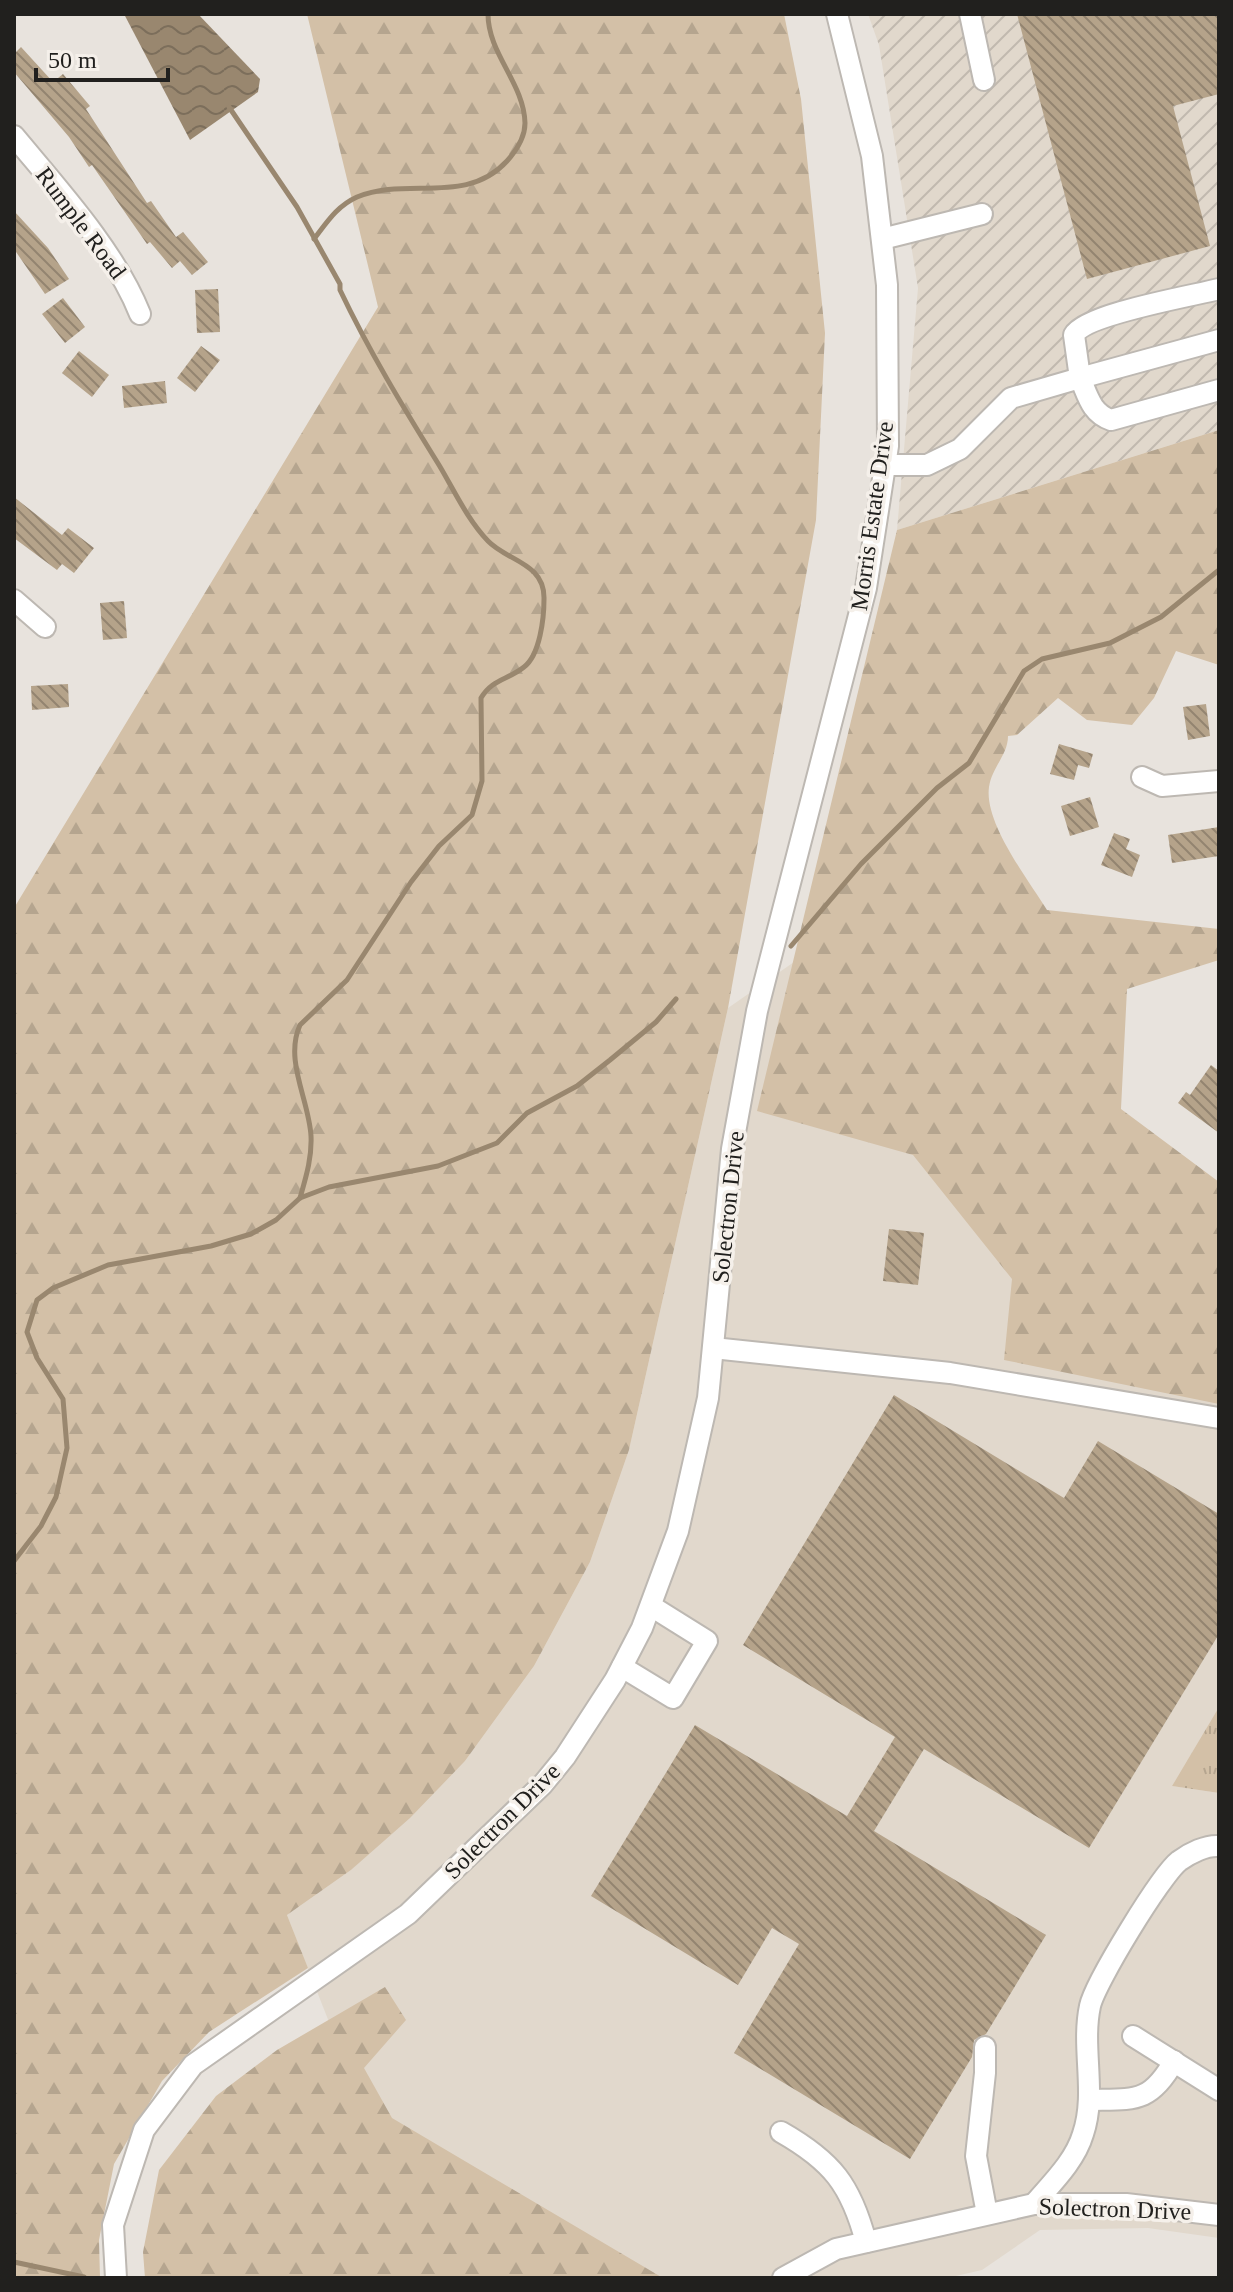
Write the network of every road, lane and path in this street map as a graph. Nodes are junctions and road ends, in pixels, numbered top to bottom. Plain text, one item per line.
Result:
1 (837, 14) edge
2 (970, 14) edge
3 (984, 80) dead end
4 (14, 136) edge
5 (982, 214) dead end
6 (882, 239) junction
7 (1219, 289) edge
8 (140, 314) dead end
9 (1219, 340) edge
10 (1080, 378) junction
11 (1219, 390) edge
12 (885, 465) junction
13 (14, 600) edge
14 (45, 627) dead end
15 (1142, 777) dead end
16 (1219, 781) edge
17 (757, 1011) joint
18 (713, 1348) junction
19 (1219, 1418) edge
20 (651, 1606) junction
21 (622, 1667) junction
22 (1219, 1846) edge
23 (1133, 2036) dead end
24 (985, 2047) dead end
25 (1174, 2061) junction
26 (1219, 2090) edge
27 (1089, 2100) junction
28 (781, 2132) dead end
29 (1034, 2204) junction
30 (987, 2214) junction
31 (1219, 2215) edge
32 (866, 2242) junction
33 (116, 2278) edge
34 (783, 2278) edge

1 - 6 street, Morris Estate Drive
2 - 3 street
4 - 8 street, Rumple Road
5 - 6 street
6 - 12 street, Morris Estate Drive
7 - 10 street
9 - 10 street
10 - 11 street
10 - 12 street
12 - 17 street, Morris Estate Drive
13 - 14 street
15 - 16 street
17 - 18 street, Solectron Drive
18 - 19 street
18 - 20 street, Solectron Drive
20 - 21 street, Solectron Drive
20 - 21 street
21 - 33 street, Solectron Drive
22 - 27 street
23 - 25 street
24 - 30 street
25 - 26 street
25 - 27 street
27 - 29 street
28 - 32 street
29 - 30 street, Solectron Drive
29 - 31 street, Solectron Drive
30 - 32 street, Solectron Drive
32 - 34 street, Solectron Drive

